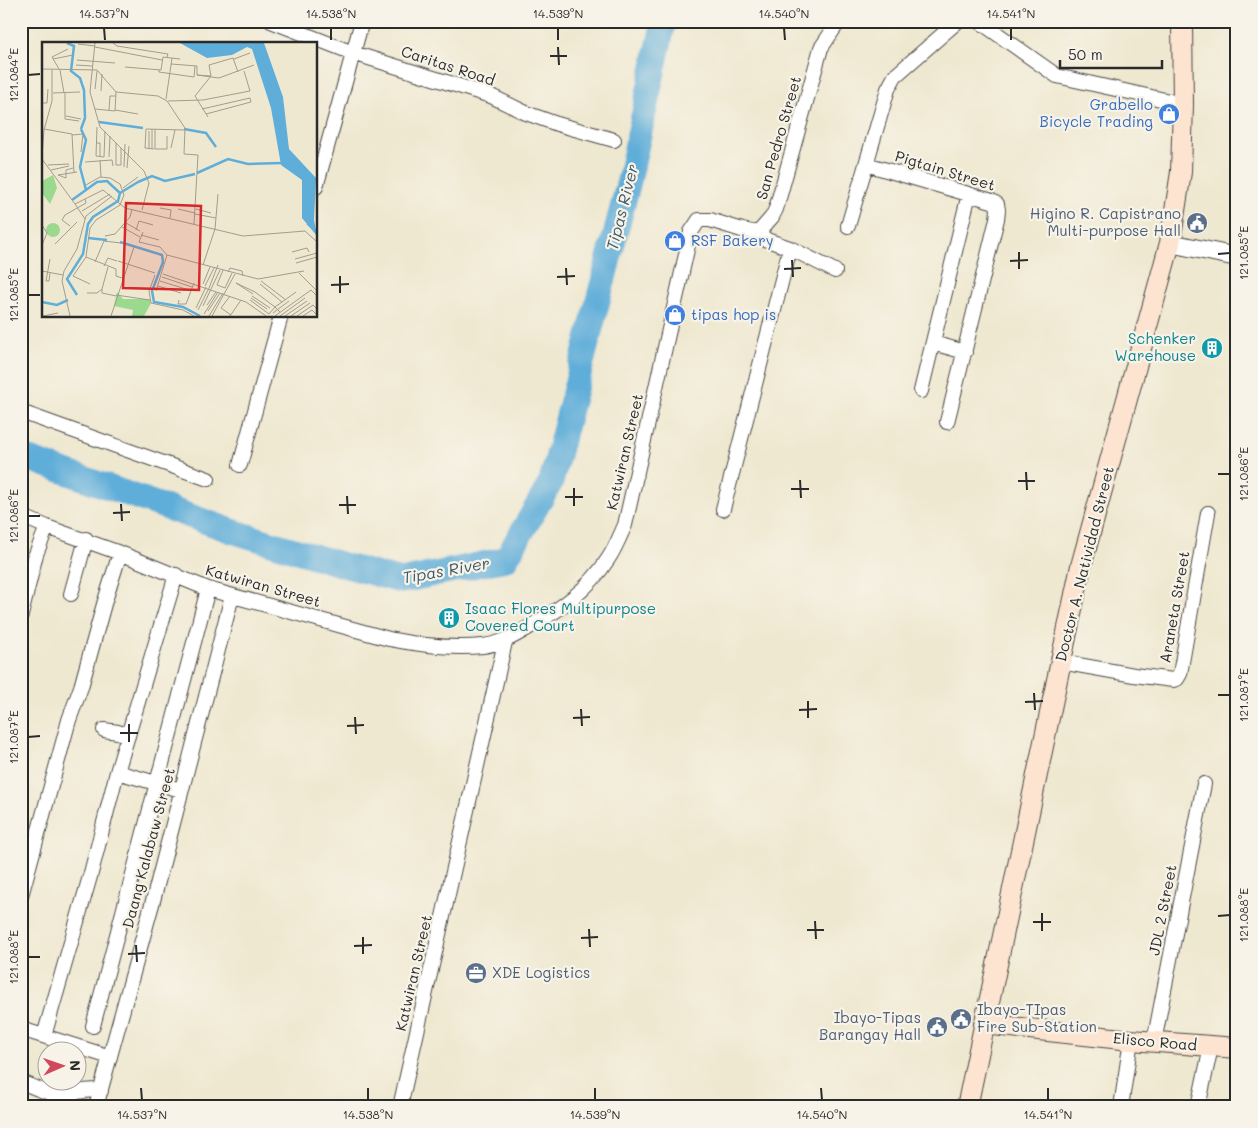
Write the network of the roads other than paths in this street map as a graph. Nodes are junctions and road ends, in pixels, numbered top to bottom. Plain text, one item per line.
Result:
1 (272, 21) edge
2 (362, 21) edge
3 (839, 21) edge
4 (958, 21) edge
5 (979, 21) edge
6 (1182, 21) edge
7 (353, 53) junction
8 (1183, 104) junction
9 (614, 140) dead end
10 (866, 164) junction
11 (318, 180) edge
12 (969, 194) junction
13 (848, 226) dead end
14 (758, 233) junction
15 (1170, 243) junction
16 (790, 248) junction
17 (1237, 257) edge
18 (835, 271) dead end
19 (280, 318) edge
20 (933, 343) junction
21 (965, 352) junction
22 (920, 392) dead end
23 (21, 412) edge
24 (947, 422) dead end
25 (240, 465) dead end
26 (208, 479) dead end
27 (722, 509) dead end
28 (1208, 513) dead end
29 (21, 516) edge
30 (47, 527) junction
31 (86, 539) junction
32 (120, 552) junction
33 (176, 575) junction
34 (208, 589) junction
35 (71, 594) dead end
36 (232, 596) junction
37 (21, 615) edge
38 (505, 642) junction
39 (1061, 662) junction
40 (104, 730) dead end
41 (128, 736) junction
42 (117, 772) junction
43 (156, 783) junction
44 (1204, 784) dead end
45 (181, 790) junction
46 (21, 896) edge
47 (984, 1024) junction
48 (93, 1026) dead end
49 (21, 1029) edge
50 (44, 1036) junction
51 (1131, 1040) junction
52 (1154, 1042) junction
53 (1211, 1047) junction
54 (1237, 1048) edge
55 (110, 1057) junction
56 (21, 1082) edge
57 (101, 1091) junction
58 (96, 1107) edge
59 (400, 1107) edge
60 (967, 1107) edge
61 (1121, 1107) edge
62 (1198, 1107) edge

1 - 7 street, Caritas Road
2 - 7 street
3 - 14 street, San Pedro Street
4 - 10 street
5 - 8 street
6 - 8 main road, Doctor A. Natividad Street
7 - 9 street, Caritas Road
7 - 11 street
8 - 15 main road, Doctor A. Natividad Street
10 - 12 street, Pigtain Street
10 - 13 street
12 - 20 street
12 - 21 street, Pigtain Street
14 - 16 street
14 - 38 street, Katwiran Street
15 - 17 street
15 - 39 main road, Doctor A. Natividad Street
16 - 18 street
16 - 27 street
19 - 25 street
20 - 21 street
20 - 22 street
21 - 24 street, Pigtain Street
23 - 26 street
28 - 39 street, Araneta Street
29 - 30 street, Katwiran Street
30 - 31 street, Katwiran Street
30 - 37 street
31 - 32 street, Katwiran Street
31 - 35 street
32 - 33 street, Katwiran Street
32 - 46 street
33 - 34 street, Katwiran Street
33 - 41 street
34 - 36 street, Katwiran Street
34 - 43 street
36 - 38 street, Katwiran Street
36 - 45 street, Daang Kalabaw Street
38 - 59 street, Katwiran Street
39 - 47 main road, Doctor A. Natividad Street
40 - 41 street
41 - 42 street
42 - 43 street
42 - 50 street
43 - 45 street
43 - 48 street
44 - 52 street, JDL 2 Street
45 - 55 street, Daang Kalabaw Street
47 - 51 main road, Elisco Road
47 - 60 main road, Doctor A. Natividad Street
49 - 50 street
50 - 55 street
51 - 52 main road, Elisco Road
51 - 61 street
52 - 53 main road, Elisco Road
53 - 54 main road, Elisco Road
53 - 62 street
55 - 57 street, Daang Kalabaw Street
56 - 57 street
57 - 58 street, Daang Kalabaw Street

